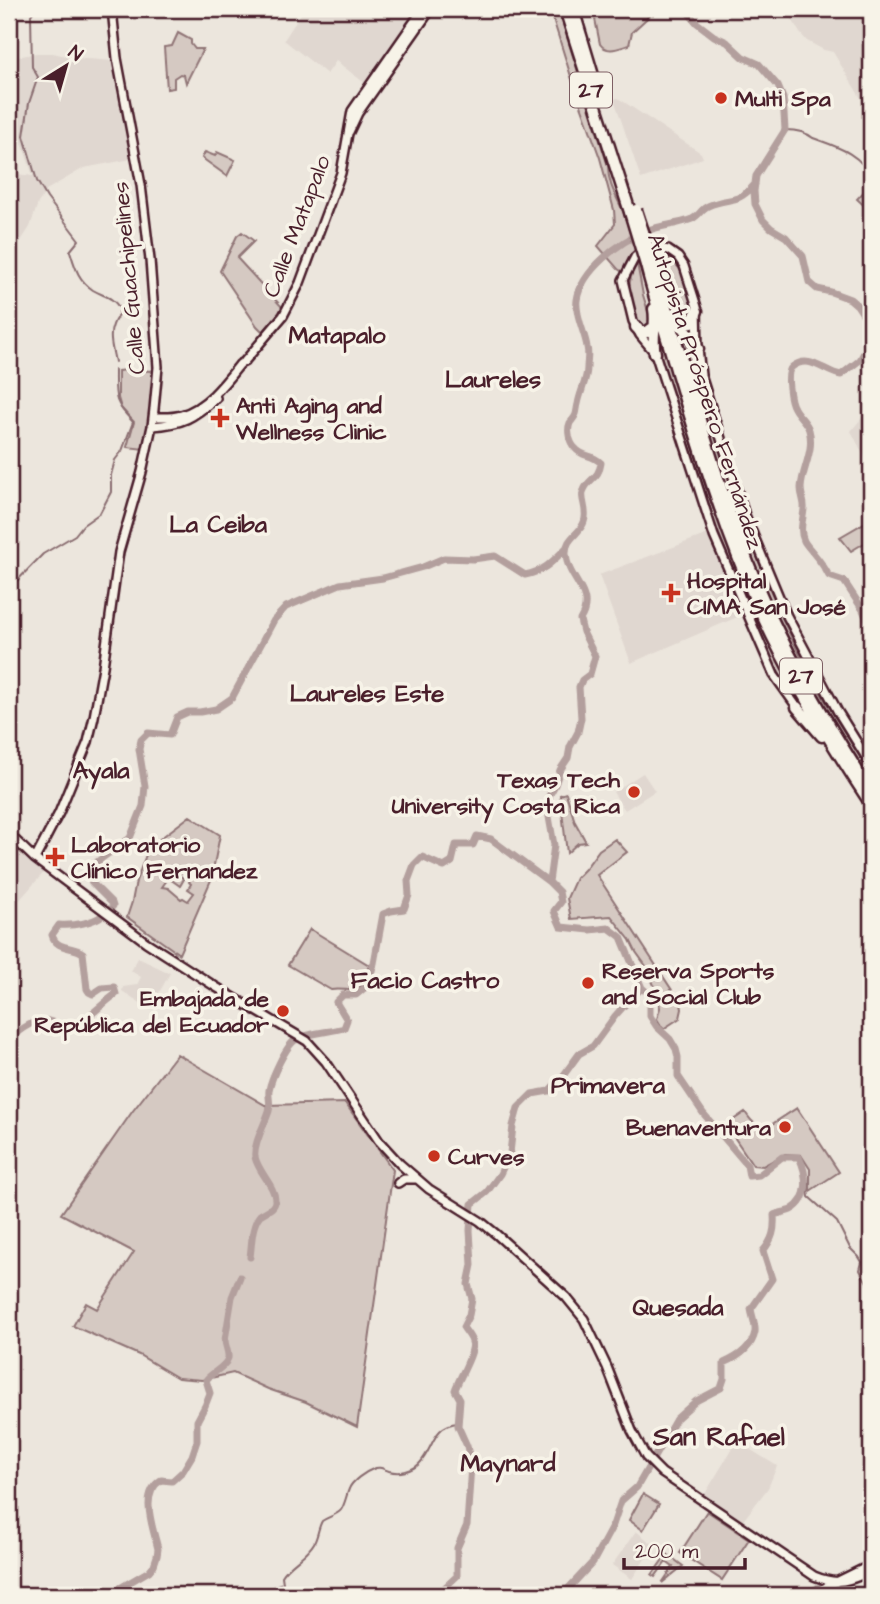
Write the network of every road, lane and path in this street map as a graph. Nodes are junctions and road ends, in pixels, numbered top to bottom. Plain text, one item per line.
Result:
1 (112, 9) edge
2 (423, 9) edge
3 (431, 9) edge
4 (440, 9) edge
5 (569, 10) edge
6 (348, 132) junction
7 (633, 211) junction
8 (651, 268) junction
9 (697, 311) junction
10 (681, 324) junction
11 (636, 327) junction
12 (654, 327) junction
13 (698, 328) junction
14 (698, 349) junction
15 (655, 354) junction
16 (244, 362) junction
17 (153, 417) junction
18 (152, 426) junction
19 (797, 707) joint
20 (837, 752) junction
21 (871, 765) edge
22 (871, 792) edge
23 (871, 804) edge
24 (9, 834) edge
25 (35, 859) junction
26 (415, 1179) junction
27 (398, 1183) dead end
28 (871, 1565) edge
29 (871, 1571) edge
30 (807, 1572) junction
31 (842, 1579) junction
32 (810, 1595) edge

1 - 17 street, Calle Guachipelines
2 - 6 street, Calle Matapalo
3 - 4 street
3 - 6 street, Calle Matapalo
5 - 7 highway, Autopista Próspero Fernández / 27
5 - 7 highway, Autopista Próspero Fernández / 27
6 - 16 street, Calle Matapalo
7 - 8 highway, Autopista Próspero Fernández / 27, bridge
8 - 10 highway
8 - 12 highway
8 - 20 highway, Autopista Próspero Fernández / 27
8 - 22 highway, Autopista Próspero Fernández / 27
9 - 10 highway
9 - 11 street
9 - 13 street
10 - 13 highway
10 - 14 highway
11 - 12 highway
11 - 15 street
12 - 15 highway
13 - 14 street
14 - 21 street
15 - 19 street
16 - 17 street, Calle Matapalo
16 - 18 street, Calle Matapalo
17 - 18 street, Calle Guachipelines
18 - 25 street, Calle Guachipelines
19 - 20 highway
20 - 23 highway, Autopista Próspero Fernández / 27
24 - 25 street
25 - 26 street
26 - 27 street
26 - 30 street
28 - 31 street
29 - 31 street
30 - 31 street
30 - 32 street
31 - 32 street

